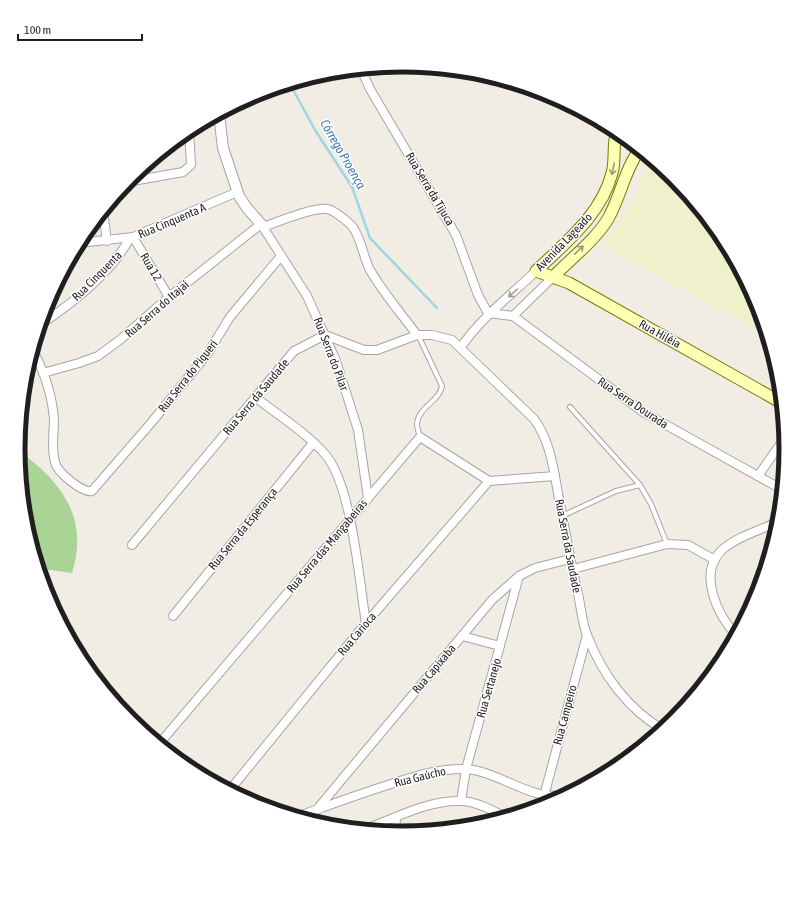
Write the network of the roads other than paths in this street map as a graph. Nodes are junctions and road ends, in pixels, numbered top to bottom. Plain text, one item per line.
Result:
1 (363, 74) edge
2 (220, 120) edge
3 (617, 139) edge
4 (188, 140) edge
5 (637, 154) edge
6 (139, 180) edge
7 (238, 192) junction
8 (104, 219) edge
9 (262, 226) junction
10 (132, 238) junction
11 (107, 241) junction
12 (88, 242) edge
13 (282, 256) junction
14 (536, 271) junction
15 (552, 278) junction
16 (169, 297) junction
17 (488, 313) junction
18 (513, 316) junction
19 (48, 320) edge
20 (325, 335) junction
21 (417, 335) junction
22 (461, 347) junction
23 (36, 358) edge
24 (43, 373) junction
25 (255, 397) junction
26 (777, 400) edge
27 (570, 407) dead end
28 (420, 437) junction
29 (314, 443) junction
30 (780, 445) edge
31 (555, 476) junction
32 (758, 476) junction
33 (489, 481) junction
34 (640, 485) junction
35 (778, 487) edge
36 (368, 498) junction
37 (562, 516) junction
38 (350, 519) junction
39 (773, 524) edge
40 (667, 544) junction
41 (132, 545) dead end
42 (570, 558) junction
43 (715, 560) junction
44 (572, 569) junction
45 (519, 576) junction
46 (173, 616) dead end
47 (366, 623) junction
48 (733, 631) edge
49 (587, 635) junction
50 (462, 636) junction
51 (500, 646) junction
52 (658, 726) edge
53 (162, 740) edge
54 (466, 770) junction
55 (233, 786) edge
56 (544, 796) junction
57 (552, 796) edge
58 (461, 801) junction
59 (318, 808) junction
60 (304, 814) edge
61 (499, 814) edge
62 (396, 818) junction
63 (375, 826) edge
64 (395, 827) edge

1 - 17 street, Rua Serra da Tijuca
2 - 7 street
3 -> 14 main road, Avenida Lageado
4 - 6 street
15 -> 5 main road, Avenida Lageado
7 - 9 street
7 - 10 street, Rua Cinquenta A
8 - 11 street
9 - 13 street, Rua Serra do Pilar
9 - 16 street, Rua Serra do Itajaí
9 - 21 street
10 - 11 street, Rua Cinquenta A
10 - 16 street, Rua 12
10 - 19 street, Rua Cinquenta
11 - 12 street, Rua Cinquenta A
13 - 20 street, Rua Serra do Pilar
13 - 24 street, Rua Serra do Piqueri
14 - 15 main road, Rua Hiléia
14 -> 17 street, Avenida Lageado
15 - 18 street, Avenida Lageado
15 - 26 main road, Rua Hiléia
16 - 24 street, Rua Serra do Itajaí
17 - 18 street, Rua Serra Dourada
17 - 22 street
18 - 32 street, Rua Serra Dourada
20 - 21 street
20 - 25 street, Rua Serra da Saudade
20 - 36 street, Rua Serra do Pilar
21 - 22 street
21 - 28 lane
22 - 31 street, Rua Serra da Saudade
23 - 24 street
25 - 29 street
25 - 41 street, Rua Serra da Saudade
27 - 34 lane
28 - 33 street
28 - 36 street, Rua Serra das Mangabeiras
29 - 38 street
29 - 46 street, Rua Serra da Esperança
30 - 32 street
31 - 33 street
31 - 37 street, Rua Serra da Saudade
32 - 35 street, Rua Serra Dourada
33 - 47 street, Rua Carioca
34 - 37 lane
34 - 40 lane
36 - 38 street, Rua Serra das Mangabeiras
37 - 42 street, Rua Serra da Saudade
38 - 47 street
38 - 53 street, Rua Serra das Mangabeiras
39 - 43 street
40 - 43 street
40 - 44 street
42 - 44 street, Rua Serra da Saudade
42 - 45 street, Rua Capixaba
43 - 48 street
44 - 49 street, Rua Serra da Saudade
45 - 50 street, Rua Capixaba
45 - 51 street, Rua Sertanejo
47 - 55 street, Rua Carioca
49 - 52 street, Rua Serra da Saudade
49 - 56 street, Rua Campeiro
50 - 51 street
50 - 59 street, Rua Capixaba
51 - 54 street, Rua Sertanejo
54 - 56 street, Rua Gaúcho
54 - 58 street, Rua Sertanejo
54 - 59 street, Rua Gaúcho
56 - 57 street, Rua Gaúcho
58 - 61 street
58 - 62 street
59 - 60 street, Rua Gaúcho
62 - 63 street
62 - 64 street

